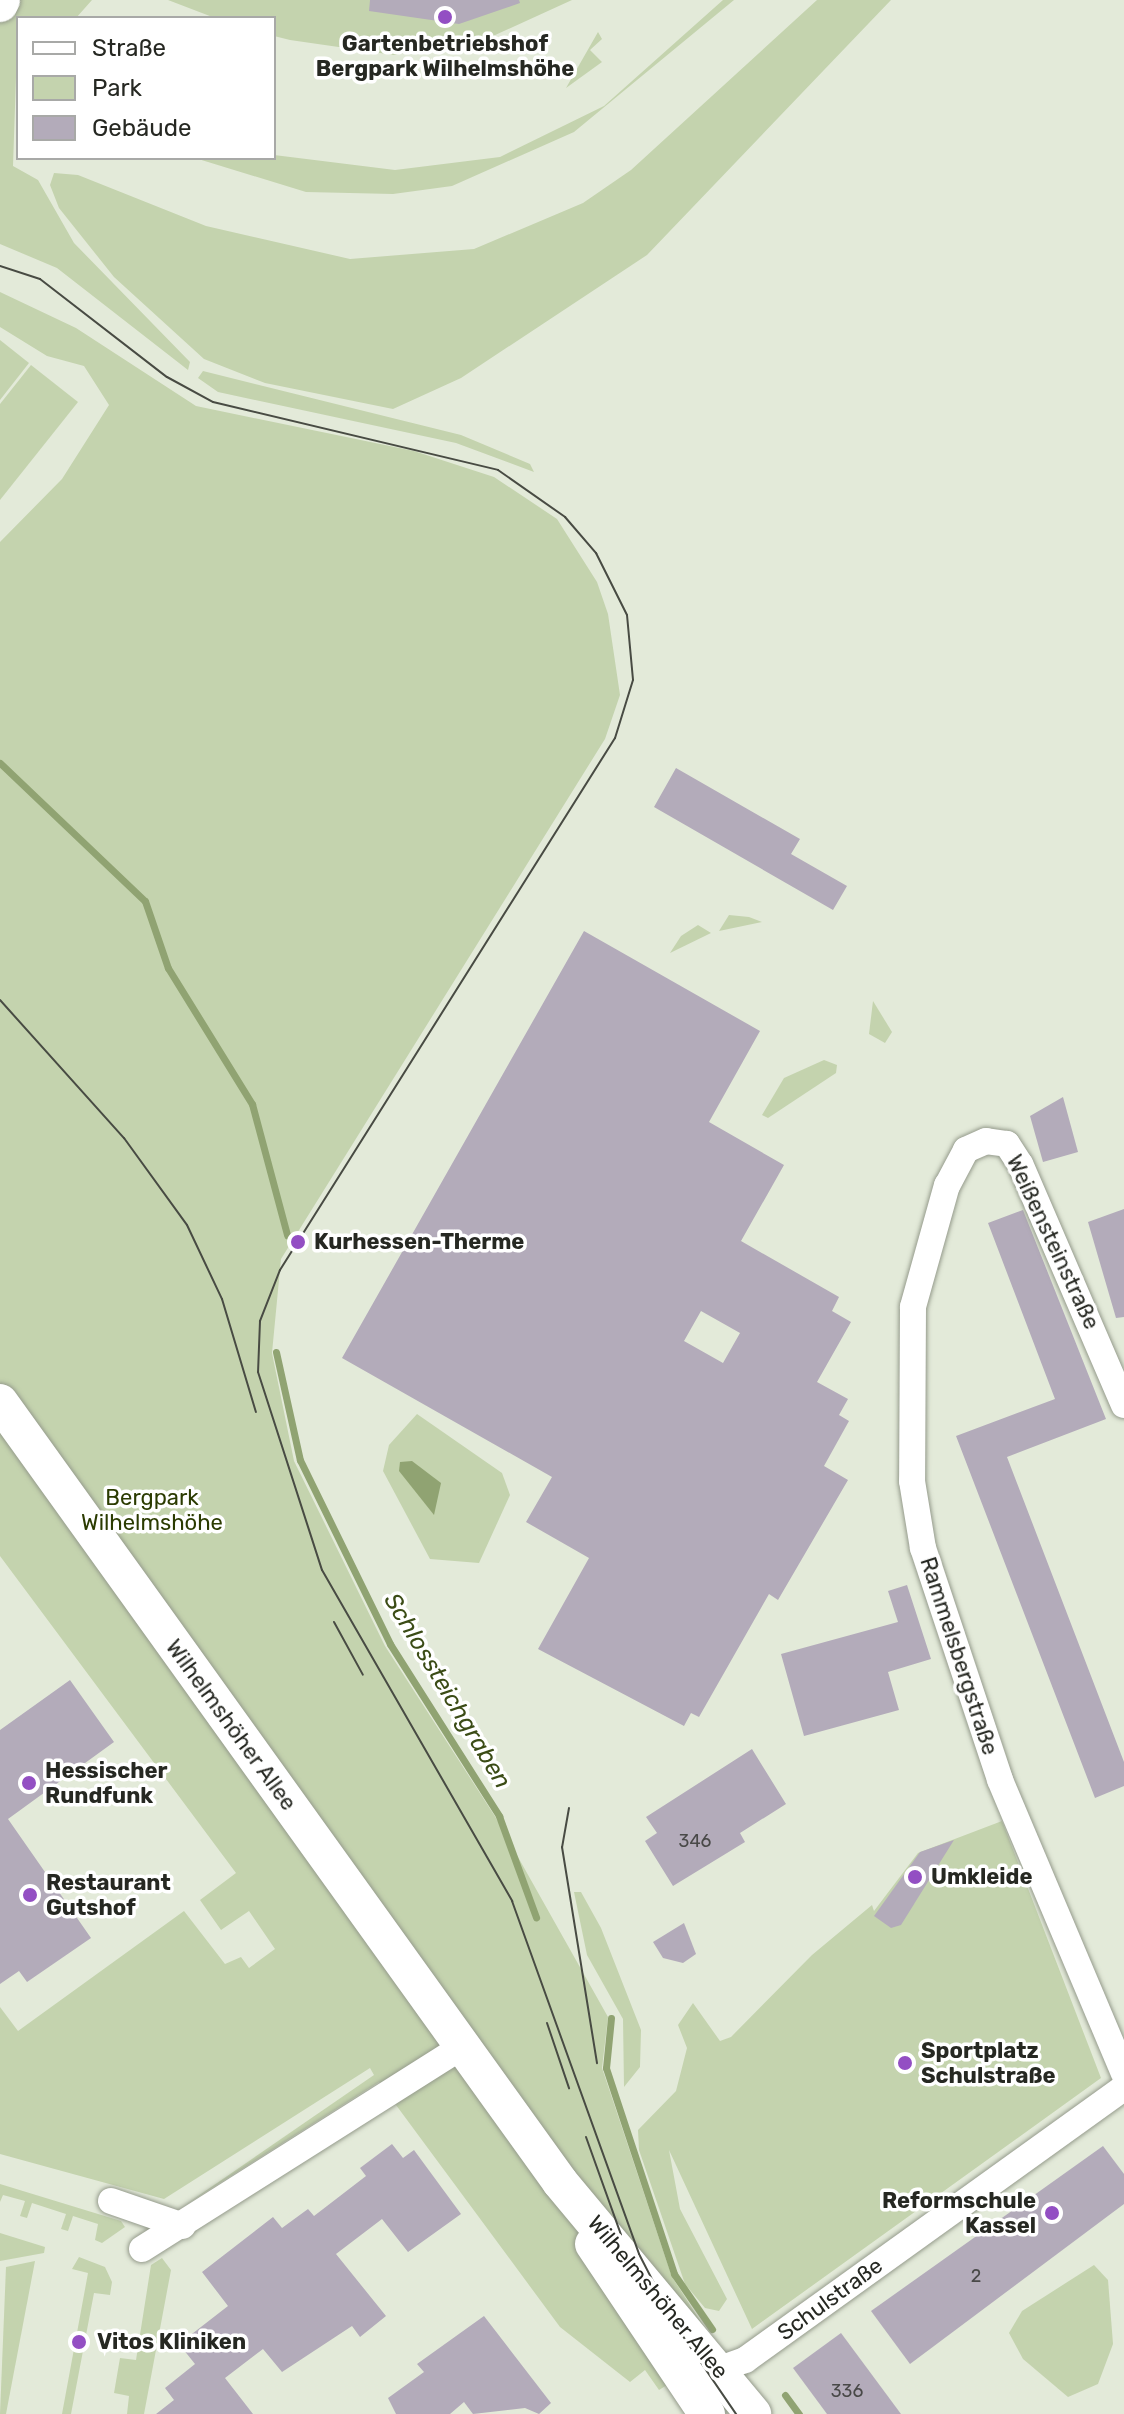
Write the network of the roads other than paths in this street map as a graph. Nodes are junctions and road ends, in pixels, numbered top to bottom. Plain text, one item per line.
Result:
1 (986, 1141) joint
2 (0, 1402) edge
3 (1124, 1405) edge
4 (462, 2047) junction
5 (1124, 2073) edge
6 (1124, 2088) edge
7 (560, 2182) junction
8 (111, 2201) dead end
9 (183, 2226) junction
10 (142, 2249) dead end
11 (720, 2368) junction
12 (685, 2383) junction
13 (707, 2414) edge
14 (753, 2414) edge

1 - 3 street, Weißensteinstraße
1 - 5 street, Rammelsbergstraße
2 - 4 main road, Wilhelmshöher Allee
4 - 7 main road, Wilhelmshöher Allee
4 - 9 street
6 - 11 street, Schulstraße
7 - 11 main road, Wilhelmshöher Allee
7 - 12 main road, Wilhelmshöher Allee
8 - 9 street
9 - 10 street
11 - 12 street, Schulstraße
11 - 14 main road, Wilhelmshöher Allee
12 - 13 main road, Wilhelmshöher Allee

